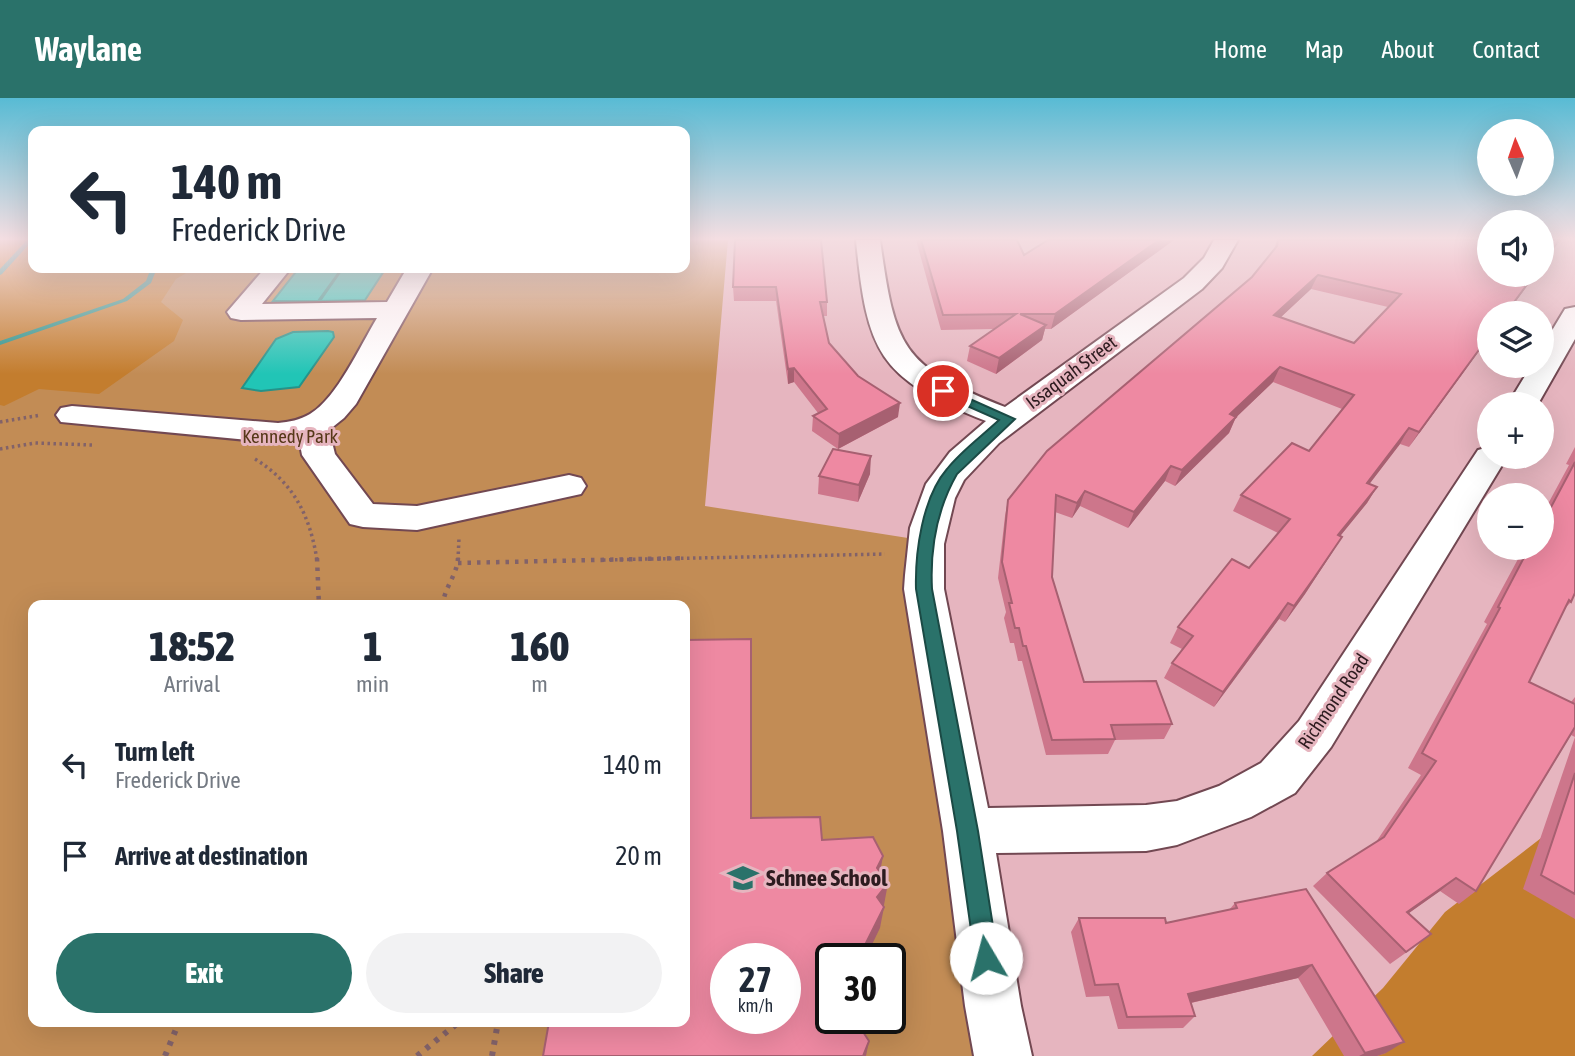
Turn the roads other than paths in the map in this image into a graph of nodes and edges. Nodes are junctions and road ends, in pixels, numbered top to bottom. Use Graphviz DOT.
graph roads {
  1 [pos="264,285"];
  2 [pos="410,285"];
  3 [pos="874,285"];
  4 [pos="1188,285"];
  5 [pos="395,310"];
  6 [pos="1575,316"];
  7 [pos="1530,392"];
  8 [pos="72,415"];
  9 [pos="1008,419"];
  10 [pos="312,427"];
  11 [pos="1482,469"];
  12 [pos="569,486"];
  13 [pos="968,831"];
  14 [pos="1003,1056"];
  1 -- 5 [label="street"];
  2 -- 5 [label="street"];
  3 -- 9 [label="street"];
  4 -- 9 [label="street, Issaquah Street"];
  5 -- 10 [label="street"];
  6 -- 7 [label="street"];
  8 -- 10 [label="street"];
  9 -- 13 [label="street, Issaquah Street"];
  10 -- 12 [label="street"];
  11 -- 13 [label="street, Richmond Road"];
  13 -- 14 [label="street, Issaquah Street"];
}
